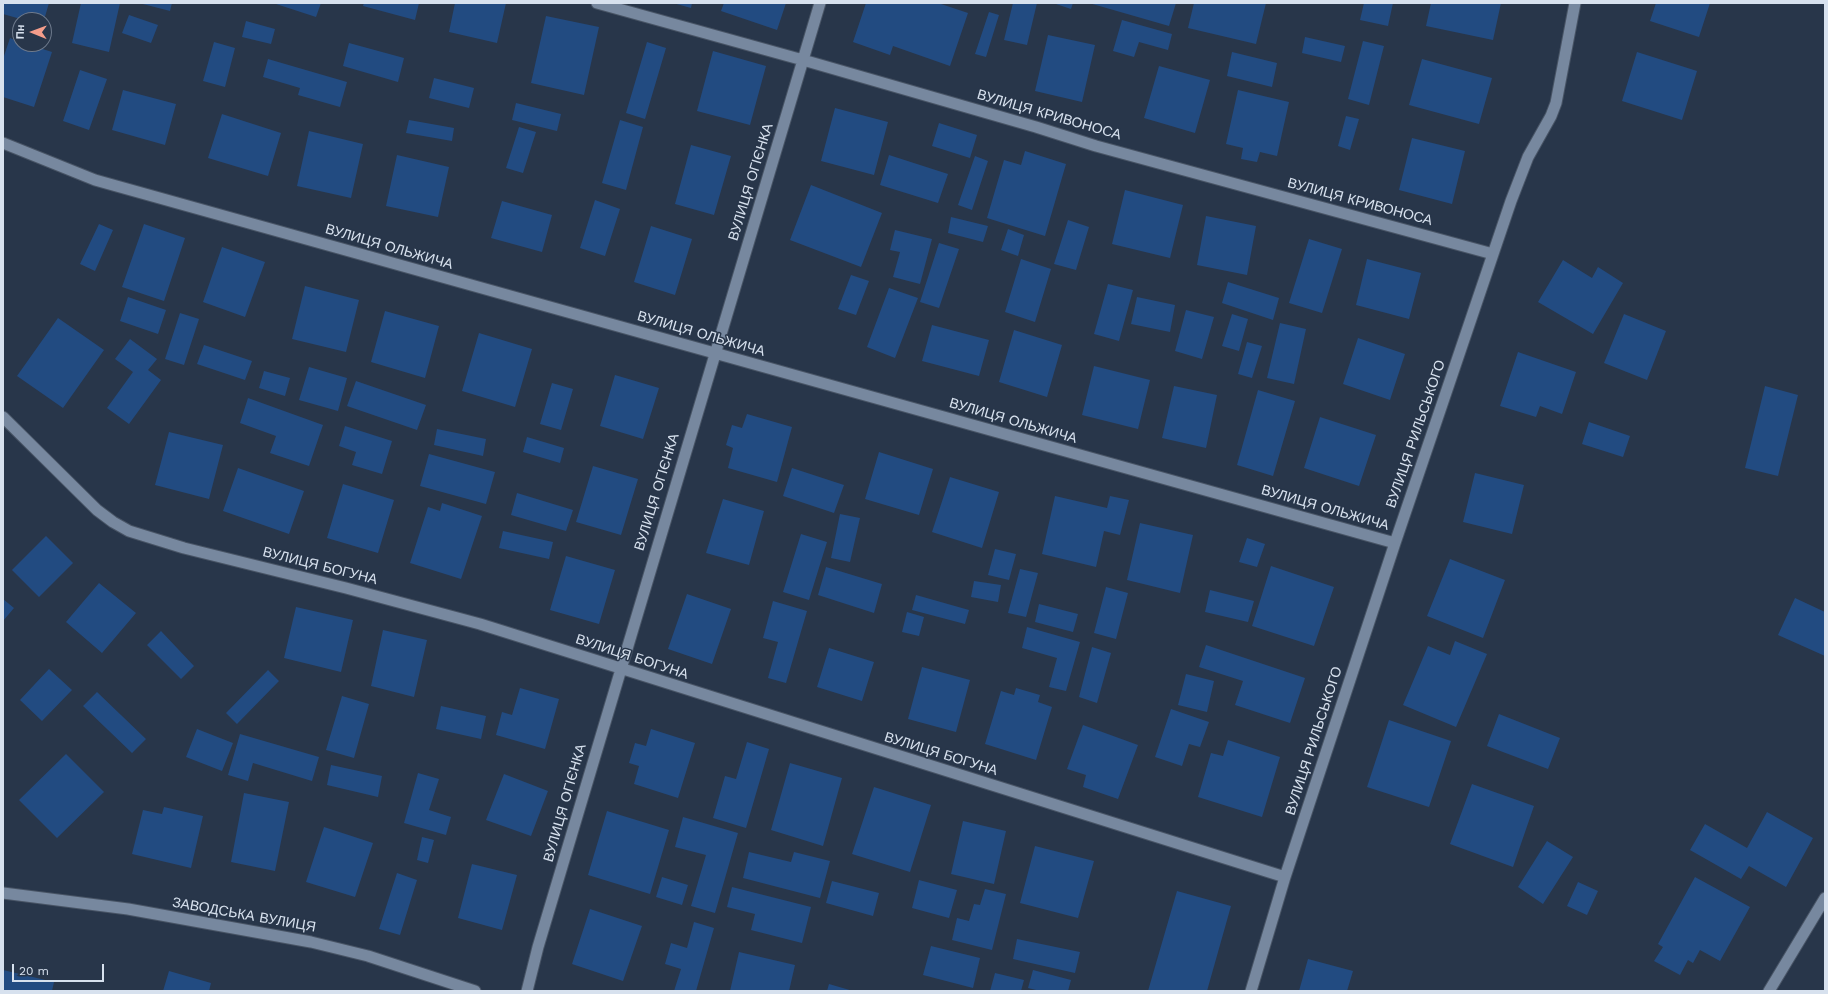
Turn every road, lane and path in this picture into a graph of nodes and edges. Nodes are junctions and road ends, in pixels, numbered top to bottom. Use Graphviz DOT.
graph roads {
  1 [pos="597,3"];
  2 [pos="820,3"];
  3 [pos="1575,3"];
  4 [pos="803,60"];
  5 [pos="3,143"];
  6 [pos="1493,254"];
  7 [pos="714,354"];
  8 [pos="3,417"];
  9 [pos="1395,543"];
  10 [pos="620,669"];
  11 [pos="1285,877"];
  12 [pos="3,893"];
  13 [pos="1825,898"];
  14 [pos="475,991"];
  15 [pos="527,991"];
  16 [pos="1251,991"];
  17 [pos="1769,991"];
  1 -- 4 [label="street, ВУЛИЦЯ КРИВОНОСА"];
  2 -- 4 [label="street, ВУЛИЦЯ ОГІЄНКА"];
  3 -- 6 [label="street, ВУЛИЦЯ РИЛЬСЬКОГО"];
  4 -- 6 [label="street, ВУЛИЦЯ КРИВОНОСА"];
  4 -- 7 [label="street, ВУЛИЦЯ ОГІЄНКА"];
  5 -- 7 [label="street, ВУЛИЦЯ ОЛЬЖИЧА"];
  6 -- 9 [label="street, ВУЛИЦЯ РИЛЬСЬКОГО"];
  7 -- 9 [label="street, ВУЛИЦЯ ОЛЬЖИЧА"];
  7 -- 10 [label="street, ВУЛИЦЯ ОГІЄНКА"];
  8 -- 10 [label="street, ВУЛИЦЯ БОГУНА"];
  9 -- 11 [label="street, ВУЛИЦЯ РИЛЬСЬКОГО"];
  10 -- 11 [label="street, ВУЛИЦЯ БОГУНА"];
  10 -- 15 [label="street, ВУЛИЦЯ ОГІЄНКА"];
  11 -- 16 [label="street, ВУЛИЦЯ РИЛЬСЬКОГО"];
  12 -- 14 [label="street, ЗАВОДСЬКА ВУЛИЦЯ"];
  13 -- 17 [label="street"];
}
